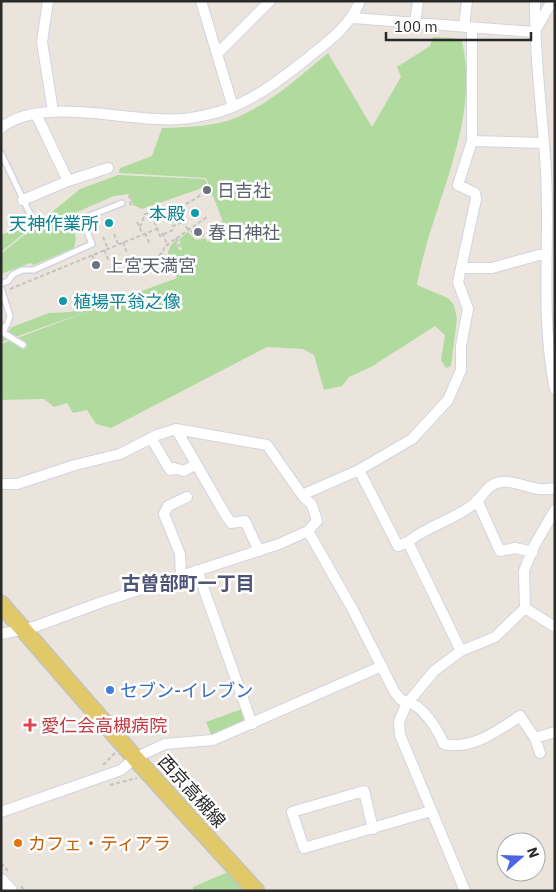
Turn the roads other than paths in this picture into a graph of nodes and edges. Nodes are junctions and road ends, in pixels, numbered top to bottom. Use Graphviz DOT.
graph roads {
  1 [pos="48,1"];
  2 [pos="201,1"];
  3 [pos="270,1"];
  4 [pos="360,1"];
  5 [pos="418,1"];
  6 [pos="467,1"];
  7 [pos="535,1"];
  8 [pos="552,1"];
  9 [pos="353,18"];
  10 [pos="415,24"];
  11 [pos="468,28"];
  12 [pos="534,32"];
  13 [pos="217,54"];
  14 [pos="233,107"];
  15 [pos="53,111"];
  16 [pos="36,114"];
  17 [pos="1,128"];
  18 [pos="472,141"];
  19 [pos="543,143"];
  20 [pos="1,153"];
  21 [pos="108,168"];
  22 [pos="68,181"];
  23 [pos="23,200"];
  24 [pos="122,203"];
  25 [pos="32,216"];
  26 [pos="546,253"];
  27 [pos="463,268"];
  28 [pos="1,284"];
  29 [pos="2,290"];
  30 [pos="3,328"];
  31 [pos="23,346"];
  32 [pos="555,389"];
  33 [pos="176,429"];
  34 [pos="151,438"];
  35 [pos="196,464"];
  36 [pos="360,470"];
  37 [pos="1,484"];
  38 [pos="555,488"];
  39 [pos="302,495"];
  40 [pos="187,498"];
  41 [pos="477,500"];
  42 [pos="555,510"];
  43 [pos="308,532"];
  44 [pos="408,542"];
  45 [pos="259,551"];
  46 [pos="533,552"];
  47 [pos="197,570"];
  48 [pos="181,575"];
  49 [pos="1,604"];
  50 [pos="525,608"];
  51 [pos="555,627"];
  52 [pos="23,628"];
  53 [pos="1,634"];
  54 [pos="460,651"];
  55 [pos="382,666"];
  56 [pos="409,701"];
  57 [pos="252,724"];
  58 [pos="555,732"];
  59 [pos="535,738"];
  60 [pos="540,753"];
  61 [pos="135,758"];
  62 [pos="430,811"];
  63 [pos="1,812"];
  64 [pos="373,828"];
  65 [pos="1,881"];
  66 [pos="10,891"];
  67 [pos="256,891"];
  68 [pos="464,891"];
  1 -- 15 [label="street"];
  2 -- 13 [label="street"];
  3 -- 13 [label="street"];
  4 -- 9 [label="street"];
  5 -- 10 [label="street"];
  6 -- 11 [label="street"];
  7 -- 12 [label="street"];
  8 -- 12 [label="street"];
  9 -- 10 [label="street"];
  9 -- 14 [label="street"];
  10 -- 11 [label="street"];
  11 -- 12 [label="street"];
  11 -- 18 [label="street"];
  12 -- 19 [label="street"];
  13 -- 14 [label="street"];
  14 -- 15 [label="street"];
  15 -- 16 [label="street"];
  16 -- 17 [label="street"];
  16 -- 22 [label="street"];
  18 -- 19 [label="street"];
  18 -- 27 [label="street"];
  19 -- 26 [label="street"];
  20 -- 23 [label="lane"];
  21 -- 22 [label="street"];
  22 -- 23 [label="street"];
  23 -- 25 [label="lane"];
  24 -- 28 [label="lane"];
  26 -- 27 [label="street"];
  26 -- 32 [label="street"];
  27 -- 36 [label="street"];
  29 -- 30 [label="lane"];
  30 -- 31 [label="lane"];
  33 -- 34 [label="street"];
  33 -- 35 [label="street"];
  33 -- 39 [label="street"];
  34 -- 35 [label="street"];
  34 -- 37 [label="street"];
  35 -- 45 [label="street"];
  36 -- 39 [label="street"];
  36 -- 44 [label="street"];
  38 -- 41 [label="street"];
  39 -- 43 [label="street"];
  40 -- 48 [label="street"];
  41 -- 44 [label="street"];
  41 -- 46 [label="street"];
  42 -- 46 [label="street"];
  43 -- 45 [label="street"];
  43 -- 55 [label="street"];
  44 -- 54 [label="street"];
  45 -- 47 [label="street"];
  46 -- 50 [label="street"];
  47 -- 48 [label="street"];
  47 -- 57 [label="street"];
  48 -- 52 [label="street"];
  49 -- 52 [label="main road, 西京高槻線"];
  50 -- 51 [label="street"];
  50 -- 54 [label="street"];
  52 -- 53 [label="street"];
  52 -- 61 [label="main road, 西京高槻線"];
  54 -- 56 [label="street"];
  55 -- 56 [label="street"];
  55 -- 57 [label="street"];
  56 -- 59 [label="street"];
  56 -- 62 [label="street"];
  57 -- 61 [label="street"];
  58 -- 59 [label="street"];
  59 -- 60 [label="street"];
  61 -- 63 [label="street"];
  61 -- 67 [label="main road, 西京高槻線"];
  62 -- 64 [label="street"];
  62 -- 68 [label="street"];
  64 -- 64 [label="street"];
  65 -- 66 [label="street"];
}
